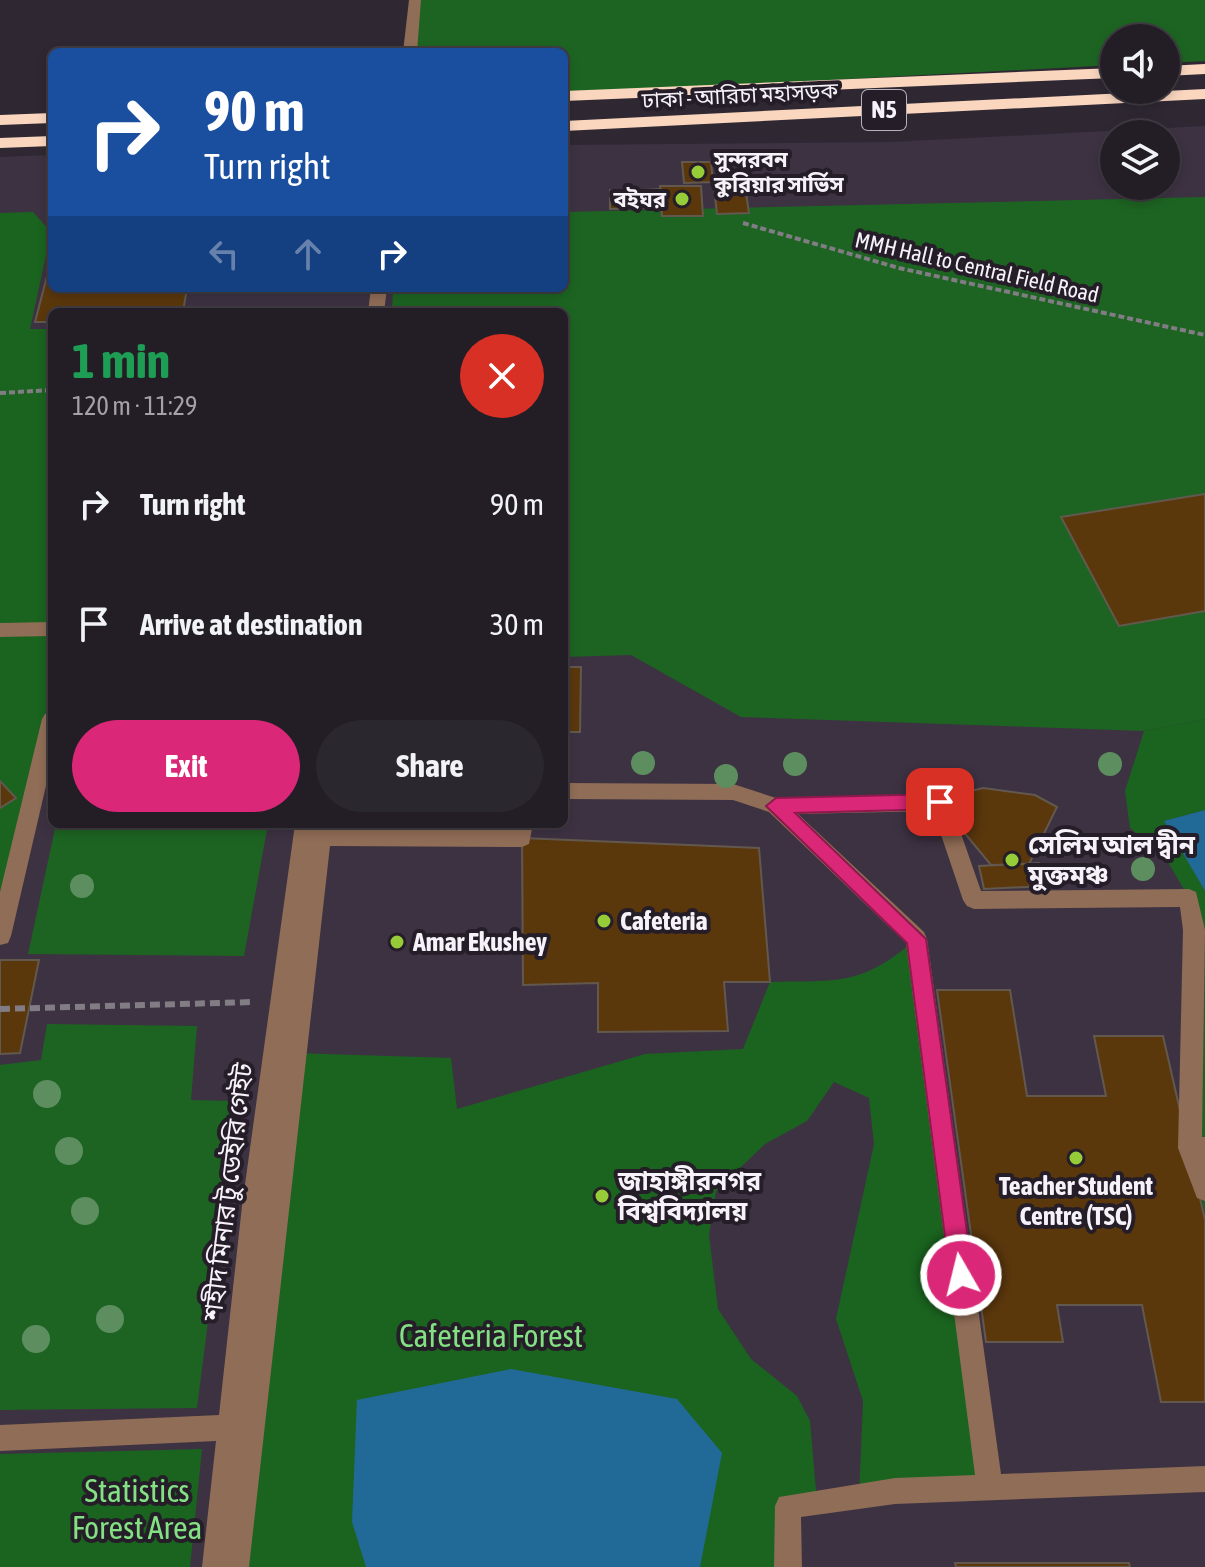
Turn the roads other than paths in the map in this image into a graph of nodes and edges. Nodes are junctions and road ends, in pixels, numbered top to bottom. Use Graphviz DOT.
graph roads {
  1 [pos="415,0"];
  2 [pos="410,48"];
  3 [pos="1205,69"];
  4 [pos="1180,70"];
  5 [pos="1100,74"];
  6 [pos="1205,94"];
  7 [pos="568,96"];
  8 [pos="48,118"];
  9 [pos="0,120"];
  10 [pos="568,126"];
  11 [pos="48,141"];
  12 [pos="0,143"];
  13 [pos="48,629"];
  14 [pos="0,630"];
  15 [pos="48,736"];
  16 [pos="568,791"];
  17 [pos="776,806"];
  18 [pos="523,828"];
  19 [pos="313,830"];
  20 [pos="0,936"];
  21 [pos="1197,1148"];
  22 [pos="1205,1190"];
  23 [pos="241,1427"];
  24 [pos="0,1438"];
  25 [pos="1205,1479"];
  26 [pos="990,1488"];
  27 [pos="216,1567"];
  28 [pos="235,1567"];
  29 [pos="788,1567"];
  1 -- 2 [label="street"];
  3 -- 4 [label="highway"];
  5 -- 7 [label="highway, ঢাকা - আরিচা মহাসড়ক / N5"];
  6 -- 10 [label="highway, ঢাকা - আরিচা মহাসড়ক / N5"];
  8 -- 9 [label="highway"];
  11 -- 12 [label="highway"];
  13 -- 14 [label="street"];
  15 -- 20 [label="street"];
  16 -- 17 [label="street"];
  17 -- 21 [label="street"];
  17 -- 26 [label="street"];
  18 -- 19 [label="street"];
  19 -- 23 [label="street, শহীদ মিনার টু ডেইরি গেইট"];
  21 -- 22 [label="street"];
  23 -- 24 [label="street"];
  23 -- 27 [label="street, শহীদ মিনার টু ডেইরি গেইট"];
  23 -- 28 [label="street"];
  25 -- 26 [label="street"];
  26 -- 29 [label="street"];
}
